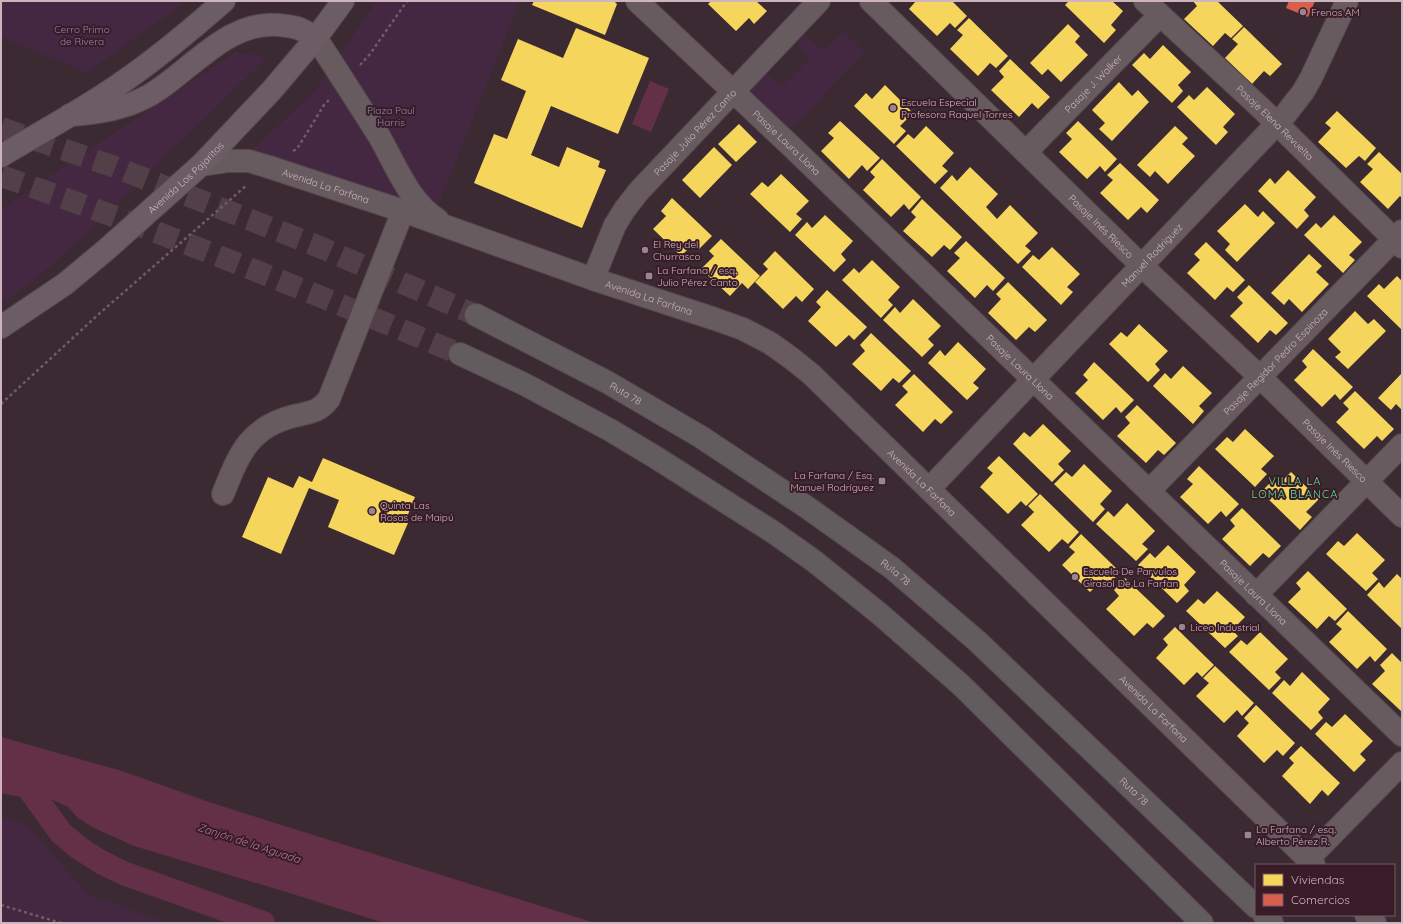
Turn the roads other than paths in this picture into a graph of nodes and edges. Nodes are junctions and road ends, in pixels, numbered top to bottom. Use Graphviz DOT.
graph roads {
  1 [pos="224,1"];
  2 [pos="343,1"];
  3 [pos="637,1"];
  4 [pos="819,1"];
  5 [pos="871,1"];
  6 [pos="1347,1"];
  7 [pos="1153,8"];
  8 [pos="316,38"];
  9 [pos="733,91"];
  10 [pos="70,114"];
  11 [pos="1277,124"];
  12 [pos="1026,152"];
  13 [pos="1,156"];
  14 [pos="201,165"];
  15 [pos="403,211"];
  16 [pos="449,228"];
  17 [pos="1399,239"];
  18 [pos="1142,266"];
  19 [pos="593,279"];
  20 [pos="476,315"];
  21 [pos="2,327"];
  22 [pos="460,354"];
  23 [pos="1260,377"];
  24 [pos="1033,380"];
  25 [pos="1402,445"];
  26 [pos="1367,481"];
  27 [pos="929,489"];
  28 [pos="1149,492"];
  29 [pos="223,494"];
  30 [pos="1402,516"];
  31 [pos="1256,595"];
  32 [pos="1402,735"];
  33 [pos="1402,762"];
  34 [pos="1311,862"];
  35 [pos="1255,907"];
  36 [pos="1367,916"];
  37 [pos="1202,923"];
  38 [pos="1375,923"];
  1 -- 10 [label="main road"];
  2 -- 8 [label="main road, Avenida Los Pajaritos"];
  3 -- 9 [label="street, Pasaje Laura Llona"];
  4 -- 9 [label="street, Pasaje Julio Pérez Canto"];
  5 -- 12 [label="street, Pasaje Inés Riesco"];
  6 -- 11 [label="street, Manuel Rodríguez"];
  7 -- 11 [label="street, Pasaje Elena Revuelta"];
  7 -- 12 [label="street, Pasaje J. Walker"];
  8 -- 10 [label="main road"];
  8 -- 14 [label="main road, Avenida Los Pajaritos"];
  8 -- 16 [label="street, Avenida La Farfana"];
  9 -- 19 [label="street, Pasaje Julio Pérez Canto"];
  9 -- 24 [label="street, Pasaje Laura Llona"];
  10 -- 13 [label="main road"];
  11 -- 17 [label="street, Pasaje Elena Revuelta"];
  11 -- 18 [label="street, Manuel Rodríguez"];
  12 -- 18 [label="street, Pasaje Inés Riesco"];
  14 -- 15 [label="street, Avenida La Farfana"];
  14 -- 21 [label="main road, Avenida Los Pajaritos"];
  15 -- 16 [label="street, Avenida La Farfana"];
  15 -- 29 [label="street"];
  16 -- 19 [label="street, Avenida La Farfana"];
  17 -- 23 [label="street, Pasaje Regidor Pedro Espinoza"];
  18 -- 23 [label="street, Pasaje Inés Riesco"];
  18 -- 24 [label="street, Manuel Rodríguez"];
  19 -- 27 [label="street, Avenida La Farfana"];
  20 -- 35 [label="highway, Ruta 78"];
  22 -- 37 [label="highway"];
  23 -- 26 [label="street, Pasaje Inés Riesco"];
  23 -- 28 [label="street, Pasaje Regidor Pedro Espinoza"];
  24 -- 27 [label="street, Manuel Rodríguez"];
  24 -- 28 [label="street, Pasaje Laura Llona"];
  25 -- 26 [label="street"];
  26 -- 30 [label="street, Pasaje Inés Riesco"];
  26 -- 31 [label="street"];
  27 -- 34 [label="street, Avenida La Farfana"];
  28 -- 31 [label="street, Pasaje Laura Llona"];
  31 -- 32 [label="street, Pasaje Laura Llona"];
  33 -- 34 [label="street"];
  36 -- 38 [label="street"];
}
